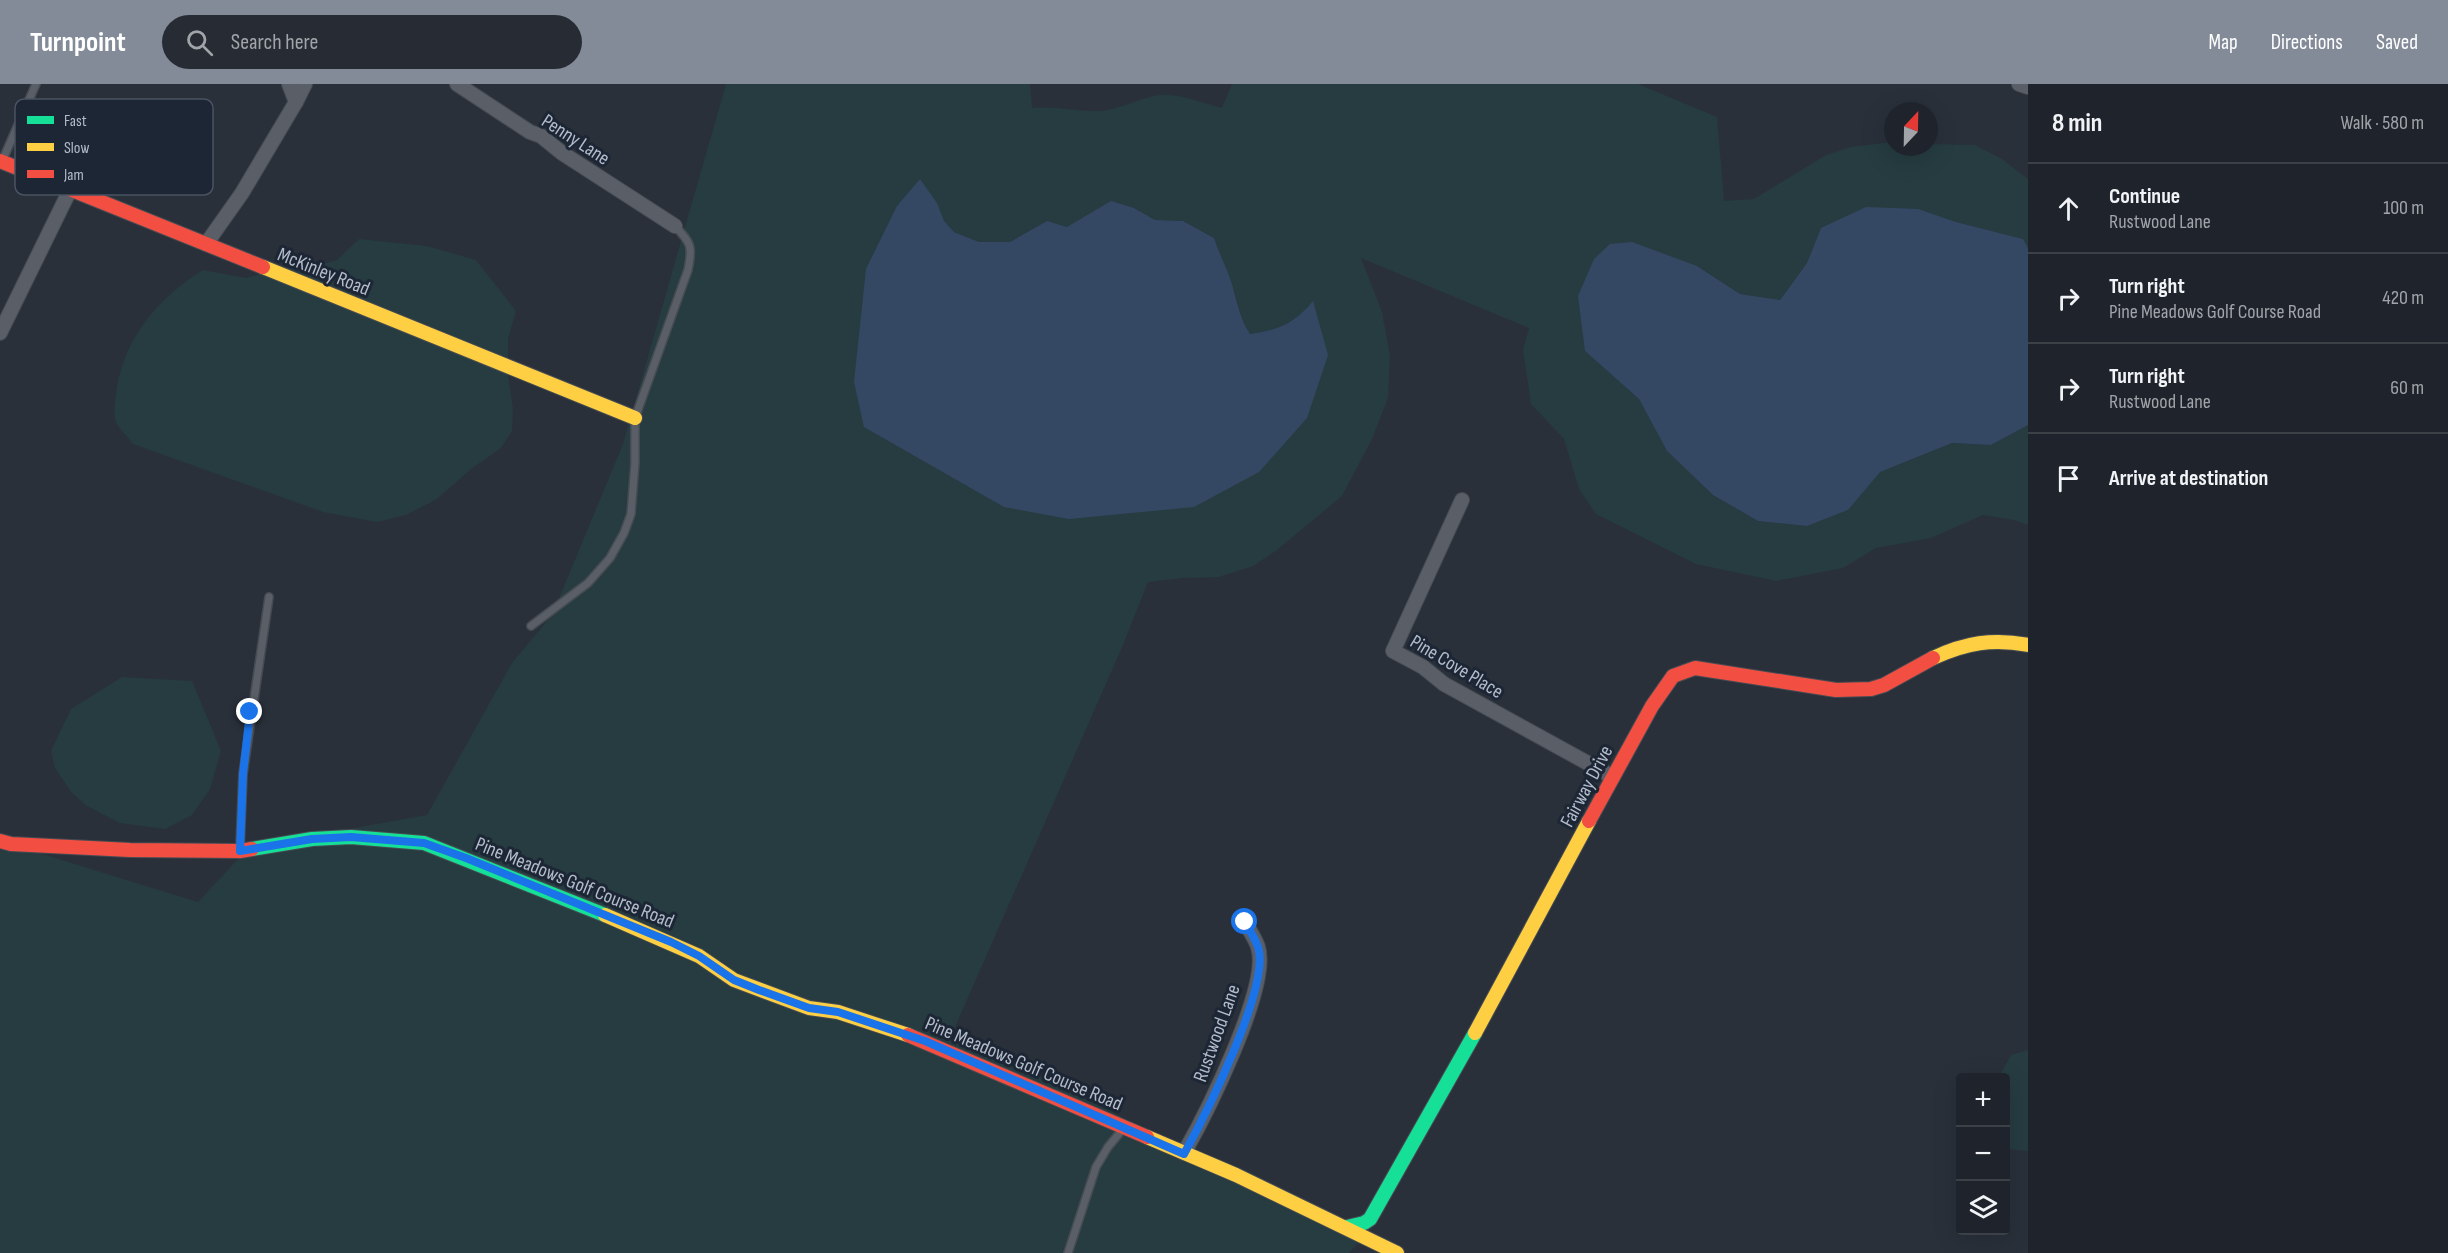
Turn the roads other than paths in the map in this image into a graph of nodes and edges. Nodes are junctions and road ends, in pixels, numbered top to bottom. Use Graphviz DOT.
graph roads {
  1 [pos="36,84"];
  2 [pos="289,84"];
  3 [pos="305,84"];
  4 [pos="457,84"];
  5 [pos="2019,84"];
  6 [pos="2028,87"];
  7 [pos="29,99"];
  8 [pos="296,102"];
  9 [pos="15,130"];
  10 [pos="1,161"];
  11 [pos="15,167"];
  12 [pos="67,195"];
  13 [pos="85,195"];
  14 [pos="675,226"];
  15 [pos="206,244"];
  16 [pos="0,333"];
  17 [pos="635,418"];
  18 [pos="1461,500"];
  19 [pos="269,597"];
  20 [pos="531,626"];
  21 [pos="2028,645"];
  22 [pos="1613,777"];
  23 [pos="0,841"];
  24 [pos="240,851"];
  25 [pos="1245,922"];
  26 [pos="1125,1128"];
  27 [pos="1184,1154"];
  28 [pos="1347,1227"];
  29 [pos="1068,1253"];
  30 [pos="1396,1253"];
  1 -- 7 [label="lane"];
  2 -- 8 [label="street"];
  3 -- 8 [label="street"];
  4 -- 14 [label="street, Penny Lane"];
  5 -- 6 [label="street"];
  8 -- 15 [label="street"];
  9 -- 10 [label="lane"];
  10 -- 11 [label="street, McKinley Road"];
  12 -- 16 [label="street"];
  13 -- 15 [label="street, McKinley Road"];
  14 -- 17 [label="lane"];
  15 -- 17 [label="street, McKinley Road"];
  17 -- 20 [label="lane"];
  18 -- 22 [label="street, Pine Cove Place"];
  19 -- 24 [label="lane"];
  21 -- 22 [label="street, Fairway Drive"];
  22 -- 28 [label="street, Fairway Drive"];
  23 -- 24 [label="street, Pine Meadows Golf Course Road"];
  24 -- 26 [label="street, Pine Meadows Golf Course Road"];
  25 -- 27 [label="street, Rustwood Lane"];
  26 -- 27 [label="street, Pine Meadows Golf Course Road"];
  26 -- 29 [label="lane"];
  27 -- 28 [label="street, Pine Meadows Golf Course Road"];
  28 -- 30 [label="street, Pine Meadows Golf Course Road"];
}
